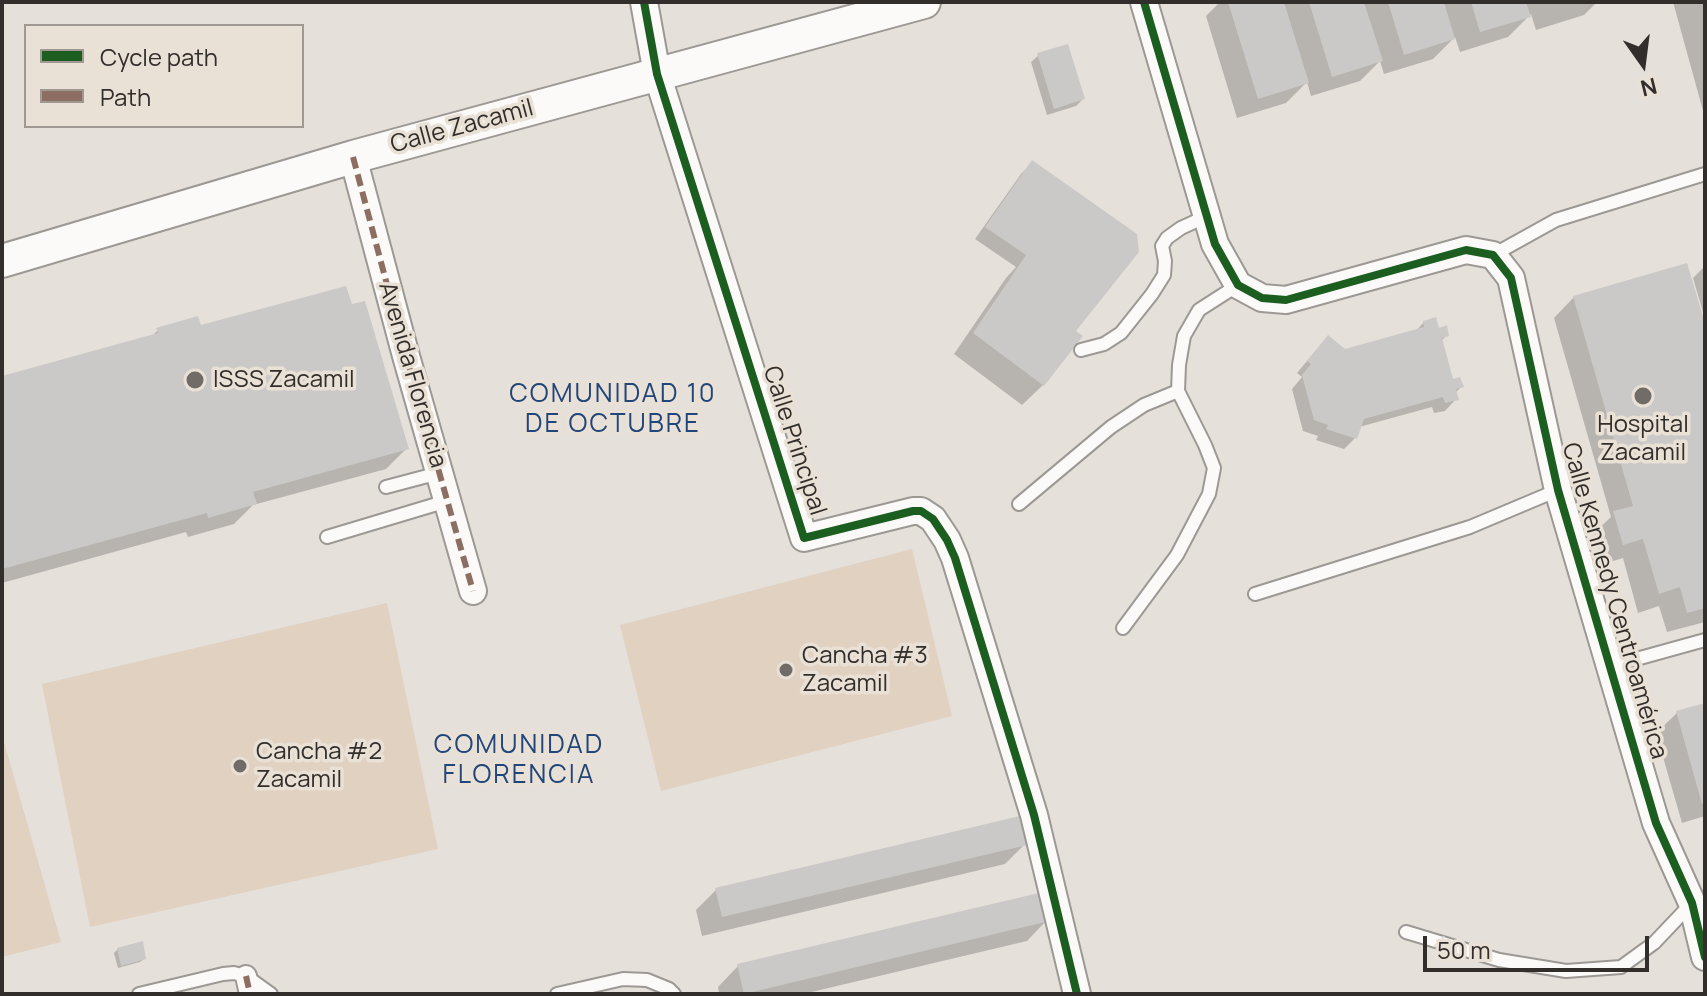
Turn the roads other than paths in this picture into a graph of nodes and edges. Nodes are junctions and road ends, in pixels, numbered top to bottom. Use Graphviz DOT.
graph roads {
  1 [pos="644,2"];
  2 [pos="924,2"];
  3 [pos="1144,2"];
  4 [pos="657,74"];
  5 [pos="353,157"];
  6 [pos="1705,174"];
  7 [pos="1207,216"];
  8 [pos="1493,255"];
  9 [pos="2,261"];
  10 [pos="1238,285"];
  11 [pos="1081,350"];
  12 [pos="1178,391"];
  13 [pos="439,473"];
  14 [pos="386,487"];
  15 [pos="1558,490"];
  16 [pos="447,501"];
  17 [pos="1019,504"];
  18 [pos="327,537"];
  19 [pos="473,591"];
  20 [pos="1255,594"];
  21 [pos="1123,628"];
  22 [pos="1705,640"];
  23 [pos="1611,666"];
  24 [pos="1692,903"];
  25 [pos="1406,932"];
  26 [pos="1705,957"];
  27 [pos="248,985"];
  28 [pos="139,994"];
  29 [pos="271,994"];
  30 [pos="557,994"];
  31 [pos="674,994"];
  32 [pos="1077,994"];
  1 -- 4 [label="street"];
  2 -- 4 [label="street, Calle Zacamil"];
  3 -- 7 [label="street"];
  4 -- 5 [label="street, Calle Zacamil"];
  4 -- 32 [label="street, Calle Principal"];
  5 -- 9 [label="street, Calle Zacamil"];
  5 -- 13 [label="street, Avenida Florencia"];
  6 -- 8 [label="lane"];
  7 -- 10 [label="street"];
  7 -- 11 [label="lane"];
  8 -- 10 [label="street"];
  8 -- 15 [label="street, Calle Kennedy Centroamérica"];
  10 -- 12 [label="lane"];
  12 -- 17 [label="lane"];
  12 -- 21 [label="lane"];
  13 -- 14 [label="lane"];
  13 -- 16 [label="street, Avenida Florencia"];
  15 -- 20 [label="lane"];
  15 -- 23 [label="street, Calle Kennedy Centroamérica"];
  16 -- 18 [label="lane"];
  16 -- 19 [label="street, Avenida Florencia"];
  22 -- 23 [label="lane"];
  23 -- 24 [label="street, Calle Kennedy Centroamérica"];
  24 -- 25 [label="lane"];
  24 -- 26 [label="street, Calle Kennedy Centroamérica"];
  27 -- 28 [label="lane"];
  27 -- 29 [label="lane"];
  30 -- 31 [label="lane"];
}
